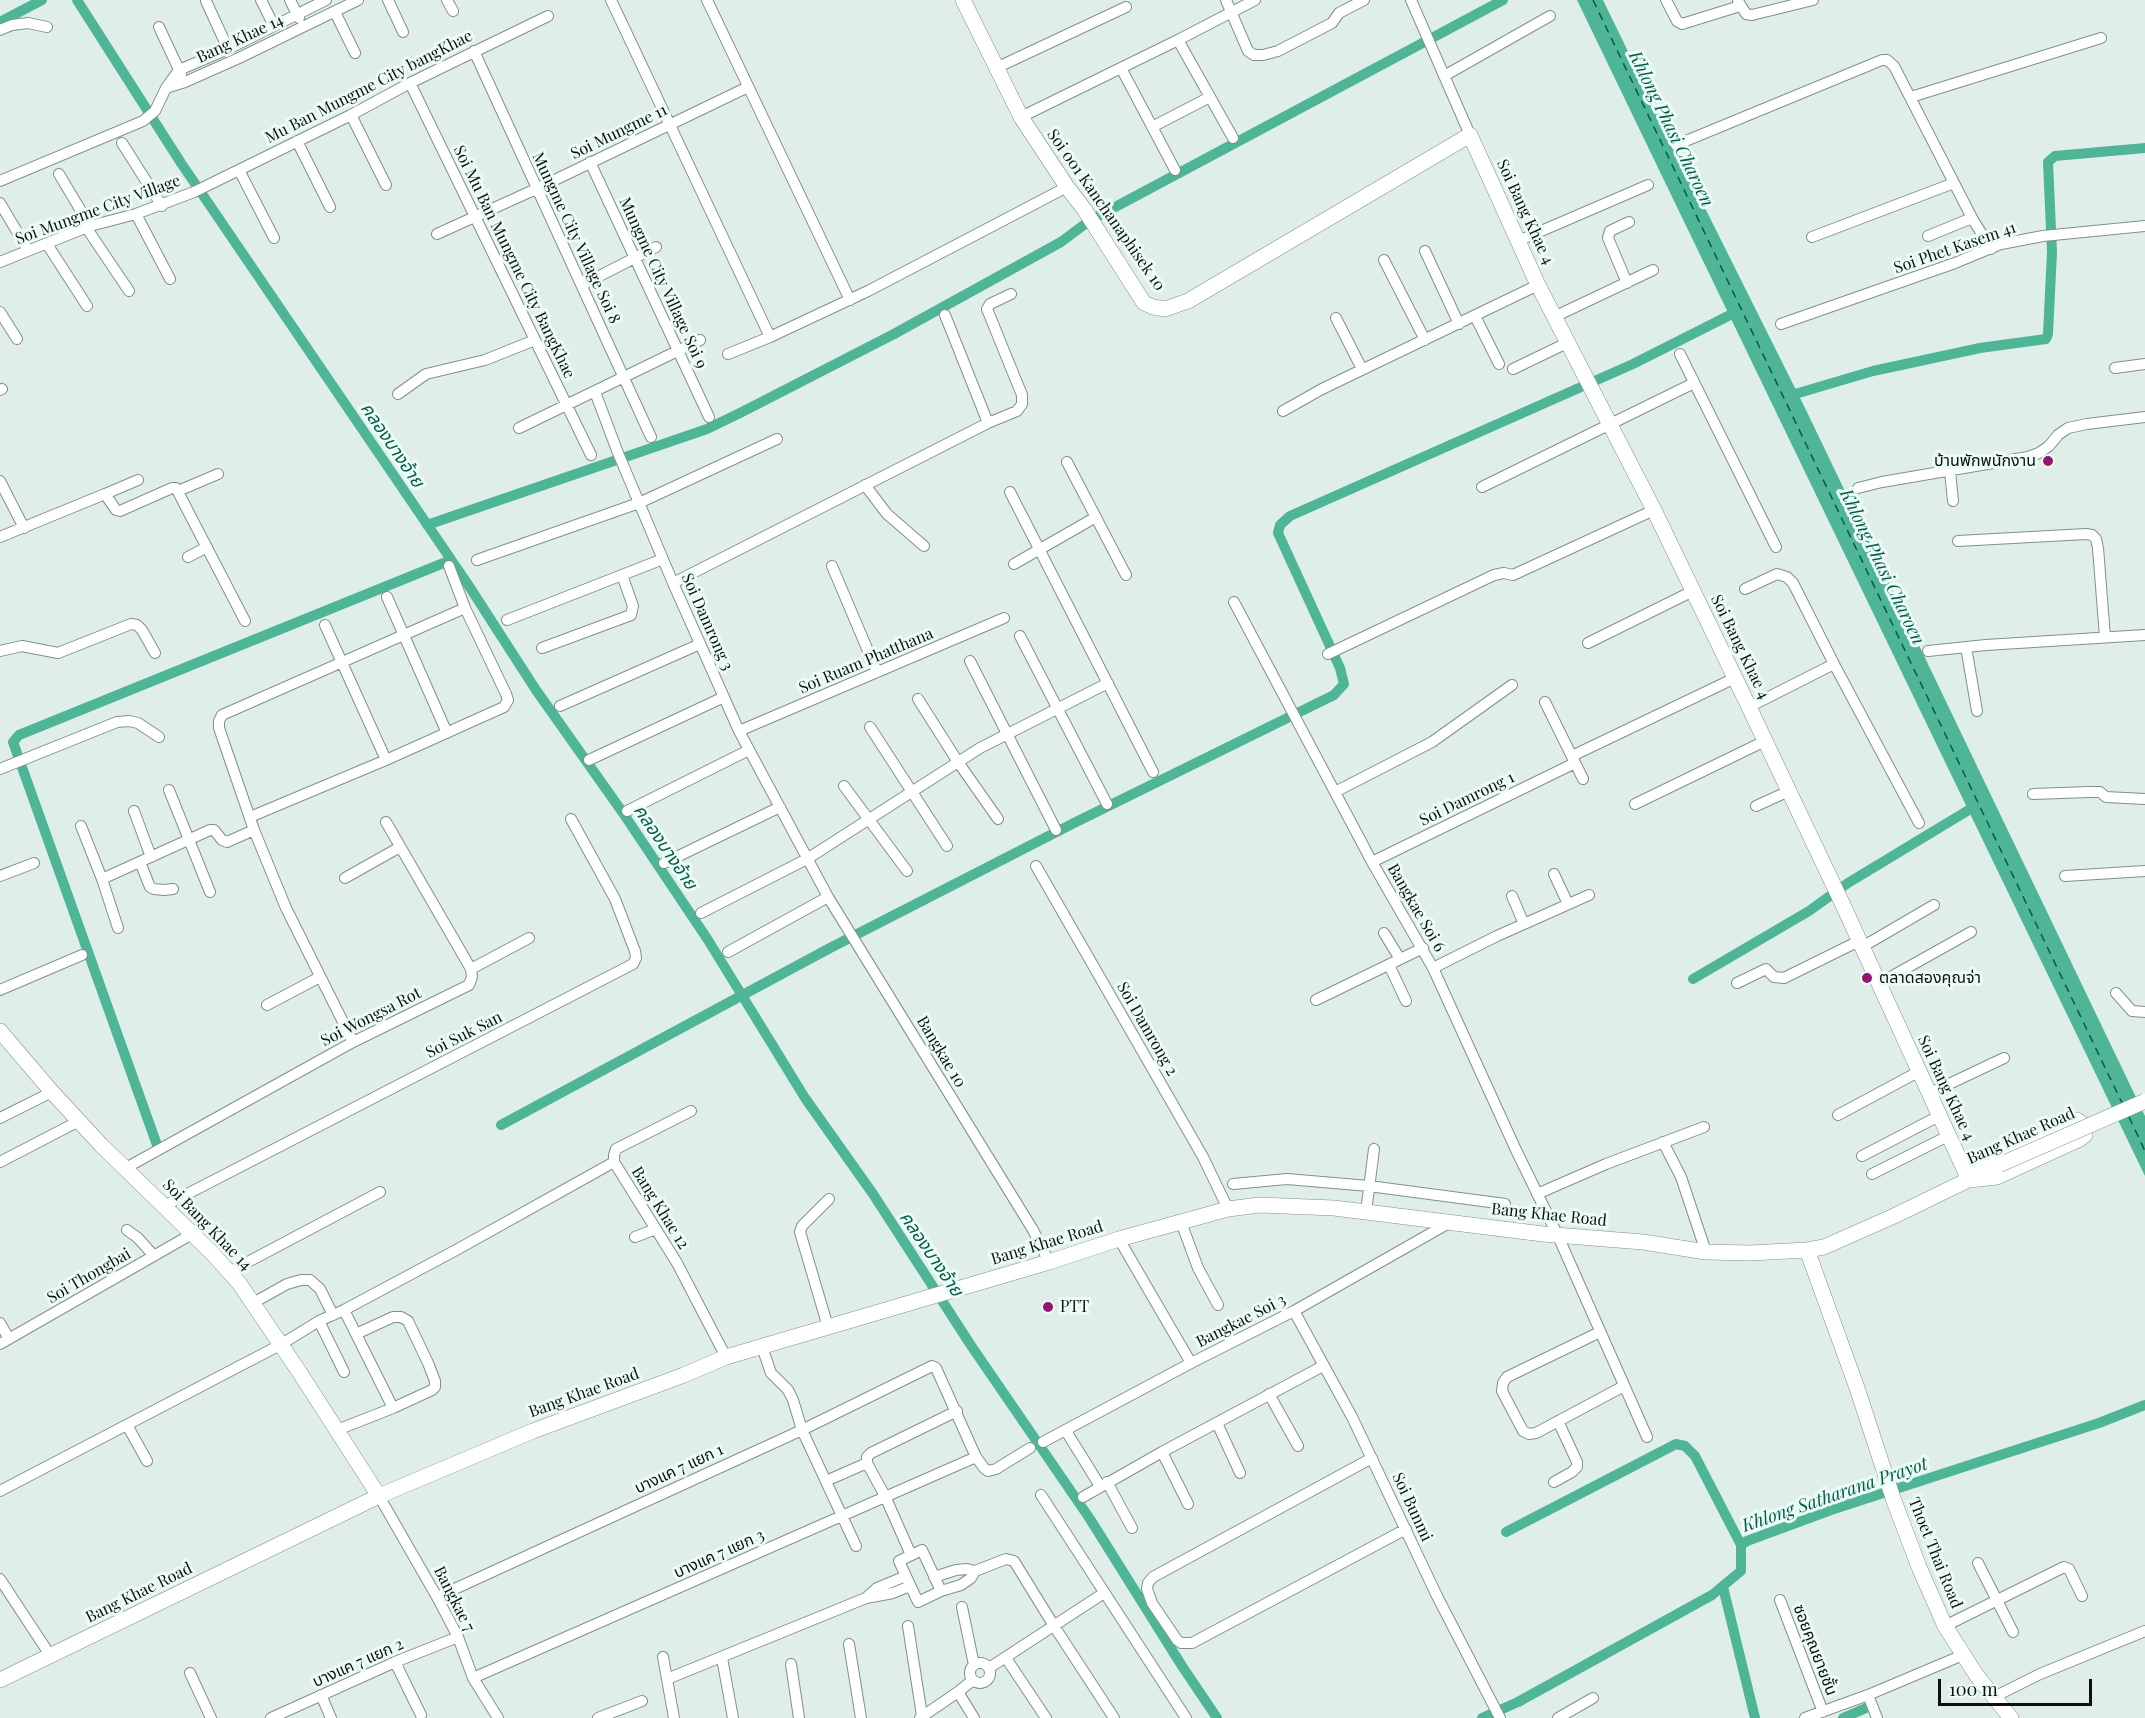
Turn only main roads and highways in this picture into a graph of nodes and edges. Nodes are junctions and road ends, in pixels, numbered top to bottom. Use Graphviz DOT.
graph roads {
  1 [pos="963,0"];
  2 [pos="1470,135"];
  3 [pos="0,1031"];
  4 [pos="2145,1101"];
  5 [pos="1969,1180"];
  6 [pos="1807,1250"];
  7 [pos="379,1496"];
  8 [pos="0,1680"];
  9 [pos="2011,1718"];
  1 -- 2 [label="main road, Soi 001 Kanchanaphisek 10"];
  2 -- 5 [label="main road, Soi Bang Khae 4"];
  3 -- 7 [label="main road, Soi Bang Khae 14"];
  4 -- 5 [label="main road, Bang Khae Road, bridge"];
  5 -- 5 [label="main road"];
  5 -- 6 [label="main road, Bang Khae Road"];
  6 -- 7 [label="main road, Bang Khae Road"];
  6 -- 9 [label="main road, Thoet Thai Road"];
  7 -- 8 [label="main road, Bang Khae Road"];
}
